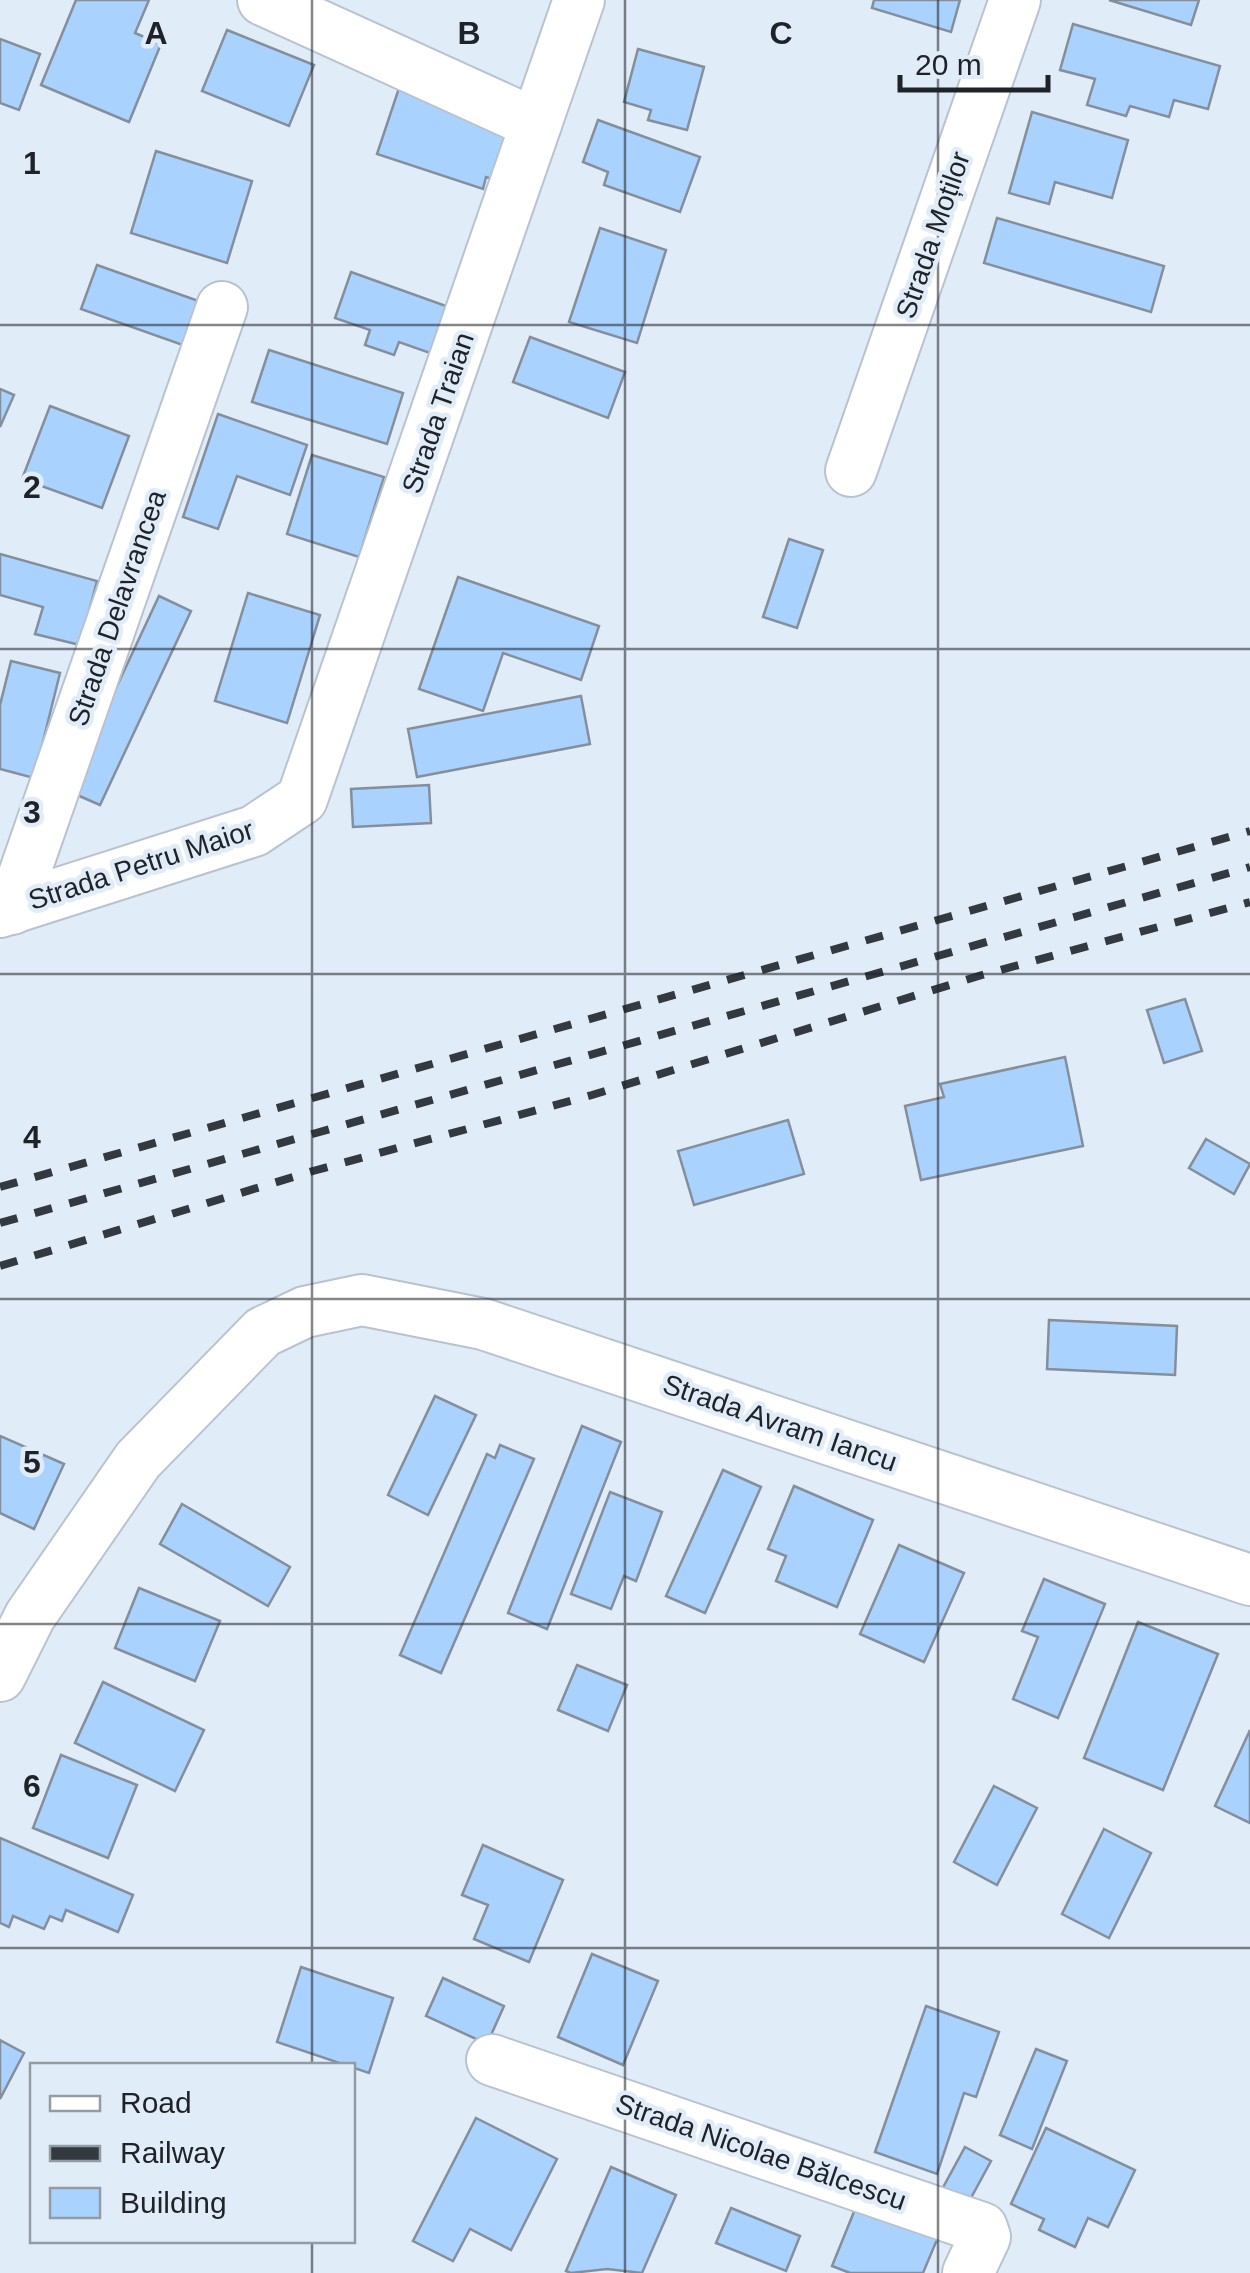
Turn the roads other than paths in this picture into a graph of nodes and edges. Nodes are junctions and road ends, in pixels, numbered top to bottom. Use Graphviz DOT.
graph roads {
  1 [pos="262,0"];
  2 [pos="579,0"];
  3 [pos="1015,0"];
  4 [pos="536,124"];
  5 [pos="222,307"];
  6 [pos="851,470"];
  7 [pos="280,814"];
  8 [pos="6,910"];
  9 [pos="1250,1580"];
  10 [pos="0,1676"];
  11 [pos="492,2060"];
  12 [pos="968,2273"];
  1 -- 4 [label="street"];
  2 -- 4 [label="street, Strada Traian"];
  3 -- 6 [label="street, Strada Moților"];
  4 -- 7 [label="street, Strada Traian"];
  5 -- 8 [label="street, Strada Delavrancea"];
  7 -- 8 [label="street, Strada Petru Maior"];
  9 -- 10 [label="street, Strada Avram Iancu"];
  11 -- 12 [label="street, Strada Nicolae Bălcescu"];
}
